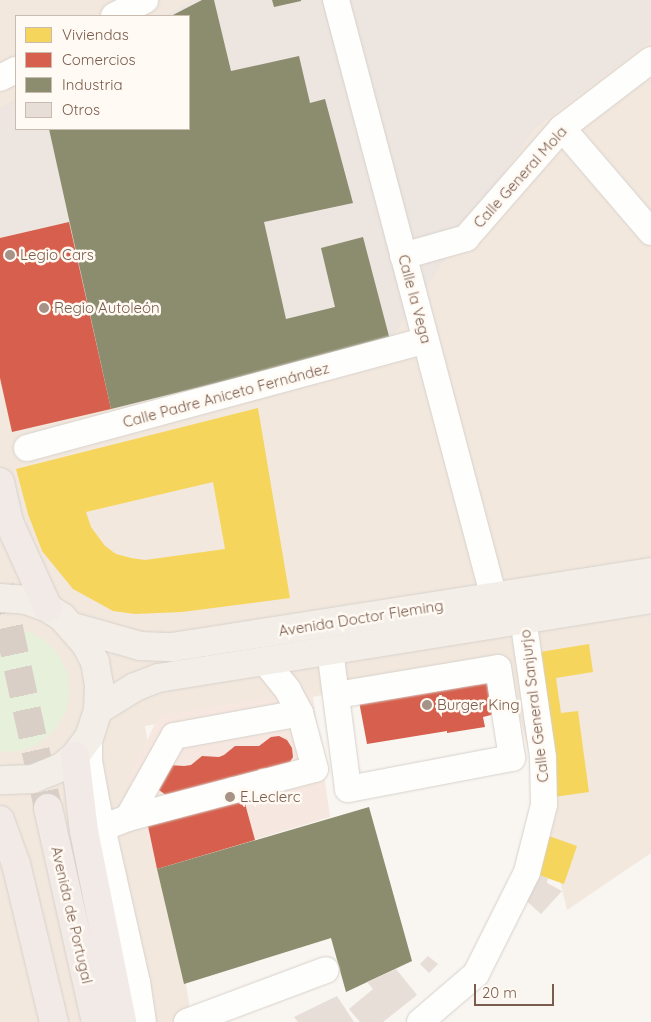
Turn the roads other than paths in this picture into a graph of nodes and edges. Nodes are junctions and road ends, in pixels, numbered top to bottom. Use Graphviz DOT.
graph roads {
  1 [pos="145,0"];
  2 [pos="336,0"];
  3 [pos="116,15"];
  4 [pos="651,60"];
  5 [pos="15,70"];
  6 [pos="0,78"];
  7 [pos="562,128"];
  8 [pos="651,232"];
  9 [pos="403,256"];
  10 [pos="426,340"];
  11 [pos="27,448"];
  12 [pos="0,482"];
  13 [pos="651,572"];
  14 [pos="0,598"];
  15 [pos="494,598"];
  16 [pos="651,599"];
  17 [pos="48,608"];
  18 [pos="523,620"];
  19 [pos="73,627"];
  20 [pos="330,650"];
  21 [pos="265,662"];
  22 [pos="336,695"];
  23 [pos="98,710"];
  24 [pos="300,713"];
  25 [pos="82,746"];
  26 [pos="344,762"];
  27 [pos="315,769"];
  28 [pos="0,780"];
  29 [pos="128,818"];
  30 [pos="0,820"];
  31 [pos="102,828"];
  32 [pos="326,970"];
  33 [pos="54,1022"];
  34 [pos="79,1022"];
  35 [pos="96,1022"];
  36 [pos="122,1022"];
  37 [pos="143,1022"];
  38 [pos="187,1022"];
  39 [pos="420,1022"];
  1 -- 3 [label="street"];
  2 -- 9 [label="street, Calle la Vega"];
  4 -- 7 [label="street, Calle General Mola"];
  5 -- 6 [label="street"];
  7 -- 8 [label="street"];
  7 -- 9 [label="street, Calle General Mola"];
  9 -- 10 [label="street, Calle la Vega"];
  10 -- 11 [label="street, Calle Padre Aniceto Fernández"];
  10 -- 15 [label="street, Calle la Vega"];
  12 -- 17 [label="highway"];
  13 -- 15 [label="main road, Avenida Doctor Fleming"];
  14 -- 17 [label="main road"];
  15 -- 19 [label="main road, Avenida Doctor Fleming"];
  16 -- 18 [label="main road, Avenida Doctor Fleming"];
  17 -- 19 [label="main road"];
  18 -- 20 [label="main road, Avenida Doctor Fleming"];
  18 -- 39 [label="street, Calle General Sanjurjo"];
  19 -- 23 [label="main road"];
  20 -- 21 [label="main road, Avenida Doctor Fleming"];
  20 -- 22 [label="street"];
  21 -- 23 [label="main road, Avenida Doctor Fleming"];
  21 -- 24 [label="street"];
  22 -- 26 [label="street"];
  22 -- 26 [label="street"];
  23 -- 25 [label="main road"];
  24 -- 27 [label="street"];
  24 -- 29 [label="street"];
  25 -- 28 [label="main road"];
  25 -- 31 [label="street"];
  25 -- 36 [label="highway"];
  26 -- 27 [label="street"];
  27 -- 29 [label="street"];
  29 -- 31 [label="street"];
  30 -- 33 [label="highway"];
  31 -- 37 [label="street"];
  32 -- 38 [label="street"];
  34 -- 35 [label="highway, Avenida de Portugal"];
}
